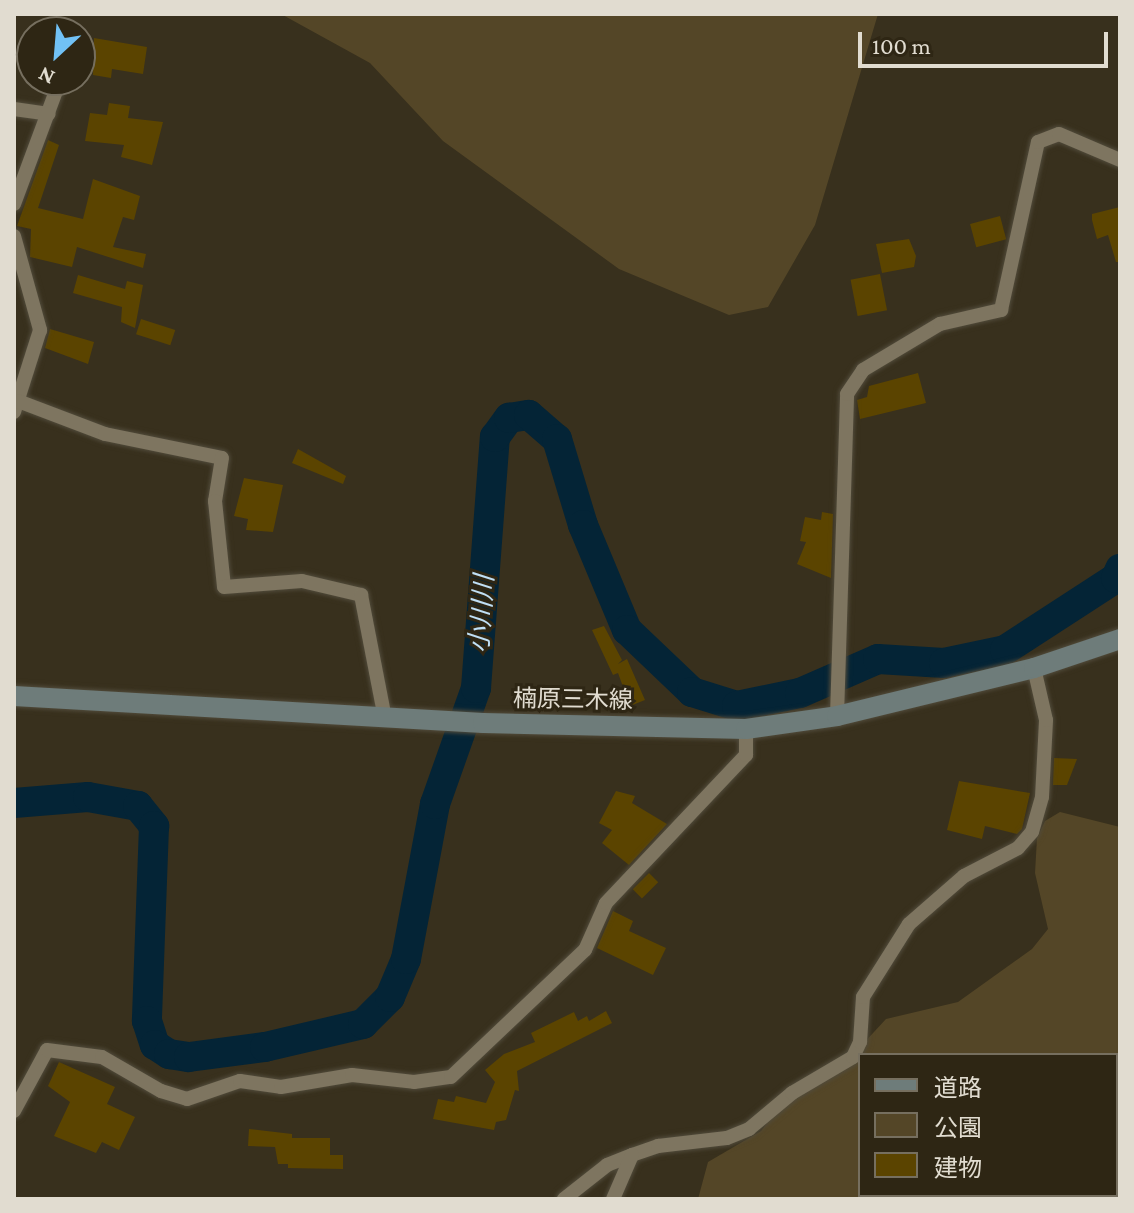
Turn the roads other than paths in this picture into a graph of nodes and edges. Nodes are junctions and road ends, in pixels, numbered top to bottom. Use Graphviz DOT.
graph roads {
  1 [pos="55,96"];
  2 [pos="14,109"];
  3 [pos="49,114"];
  4 [pos="1120,160"];
  5 [pos="14,204"];
  6 [pos="14,236"];
  7 [pos="16,406"];
  8 [pos="1120,639"];
  9 [pos="1034,668"];
  10 [pos="14,696"];
  11 [pos="837,716"];
  12 [pos="385,718"];
  13 [pos="746,729"];
  14 [pos="14,1111"];
  15 [pos="632,1155"];
  16 [pos="564,1199"];
  17 [pos="613,1199"];
  1 -- 3 [label="street"];
  2 -- 3 [label="street"];
  3 -- 5 [label="street"];
  4 -- 11 [label="street"];
  6 -- 7 [label="street"];
  7 -- 12 [label="street"];
  8 -- 9 [label="main road, 楠原三木線"];
  9 -- 11 [label="main road, 楠原三木線"];
  9 -- 15 [label="street"];
  10 -- 12 [label="main road, 楠原三木線"];
  11 -- 13 [label="main road, 楠原三木線"];
  12 -- 13 [label="main road, 楠原三木線"];
  13 -- 14 [label="street"];
  15 -- 16 [label="street"];
  15 -- 17 [label="street"];
}
